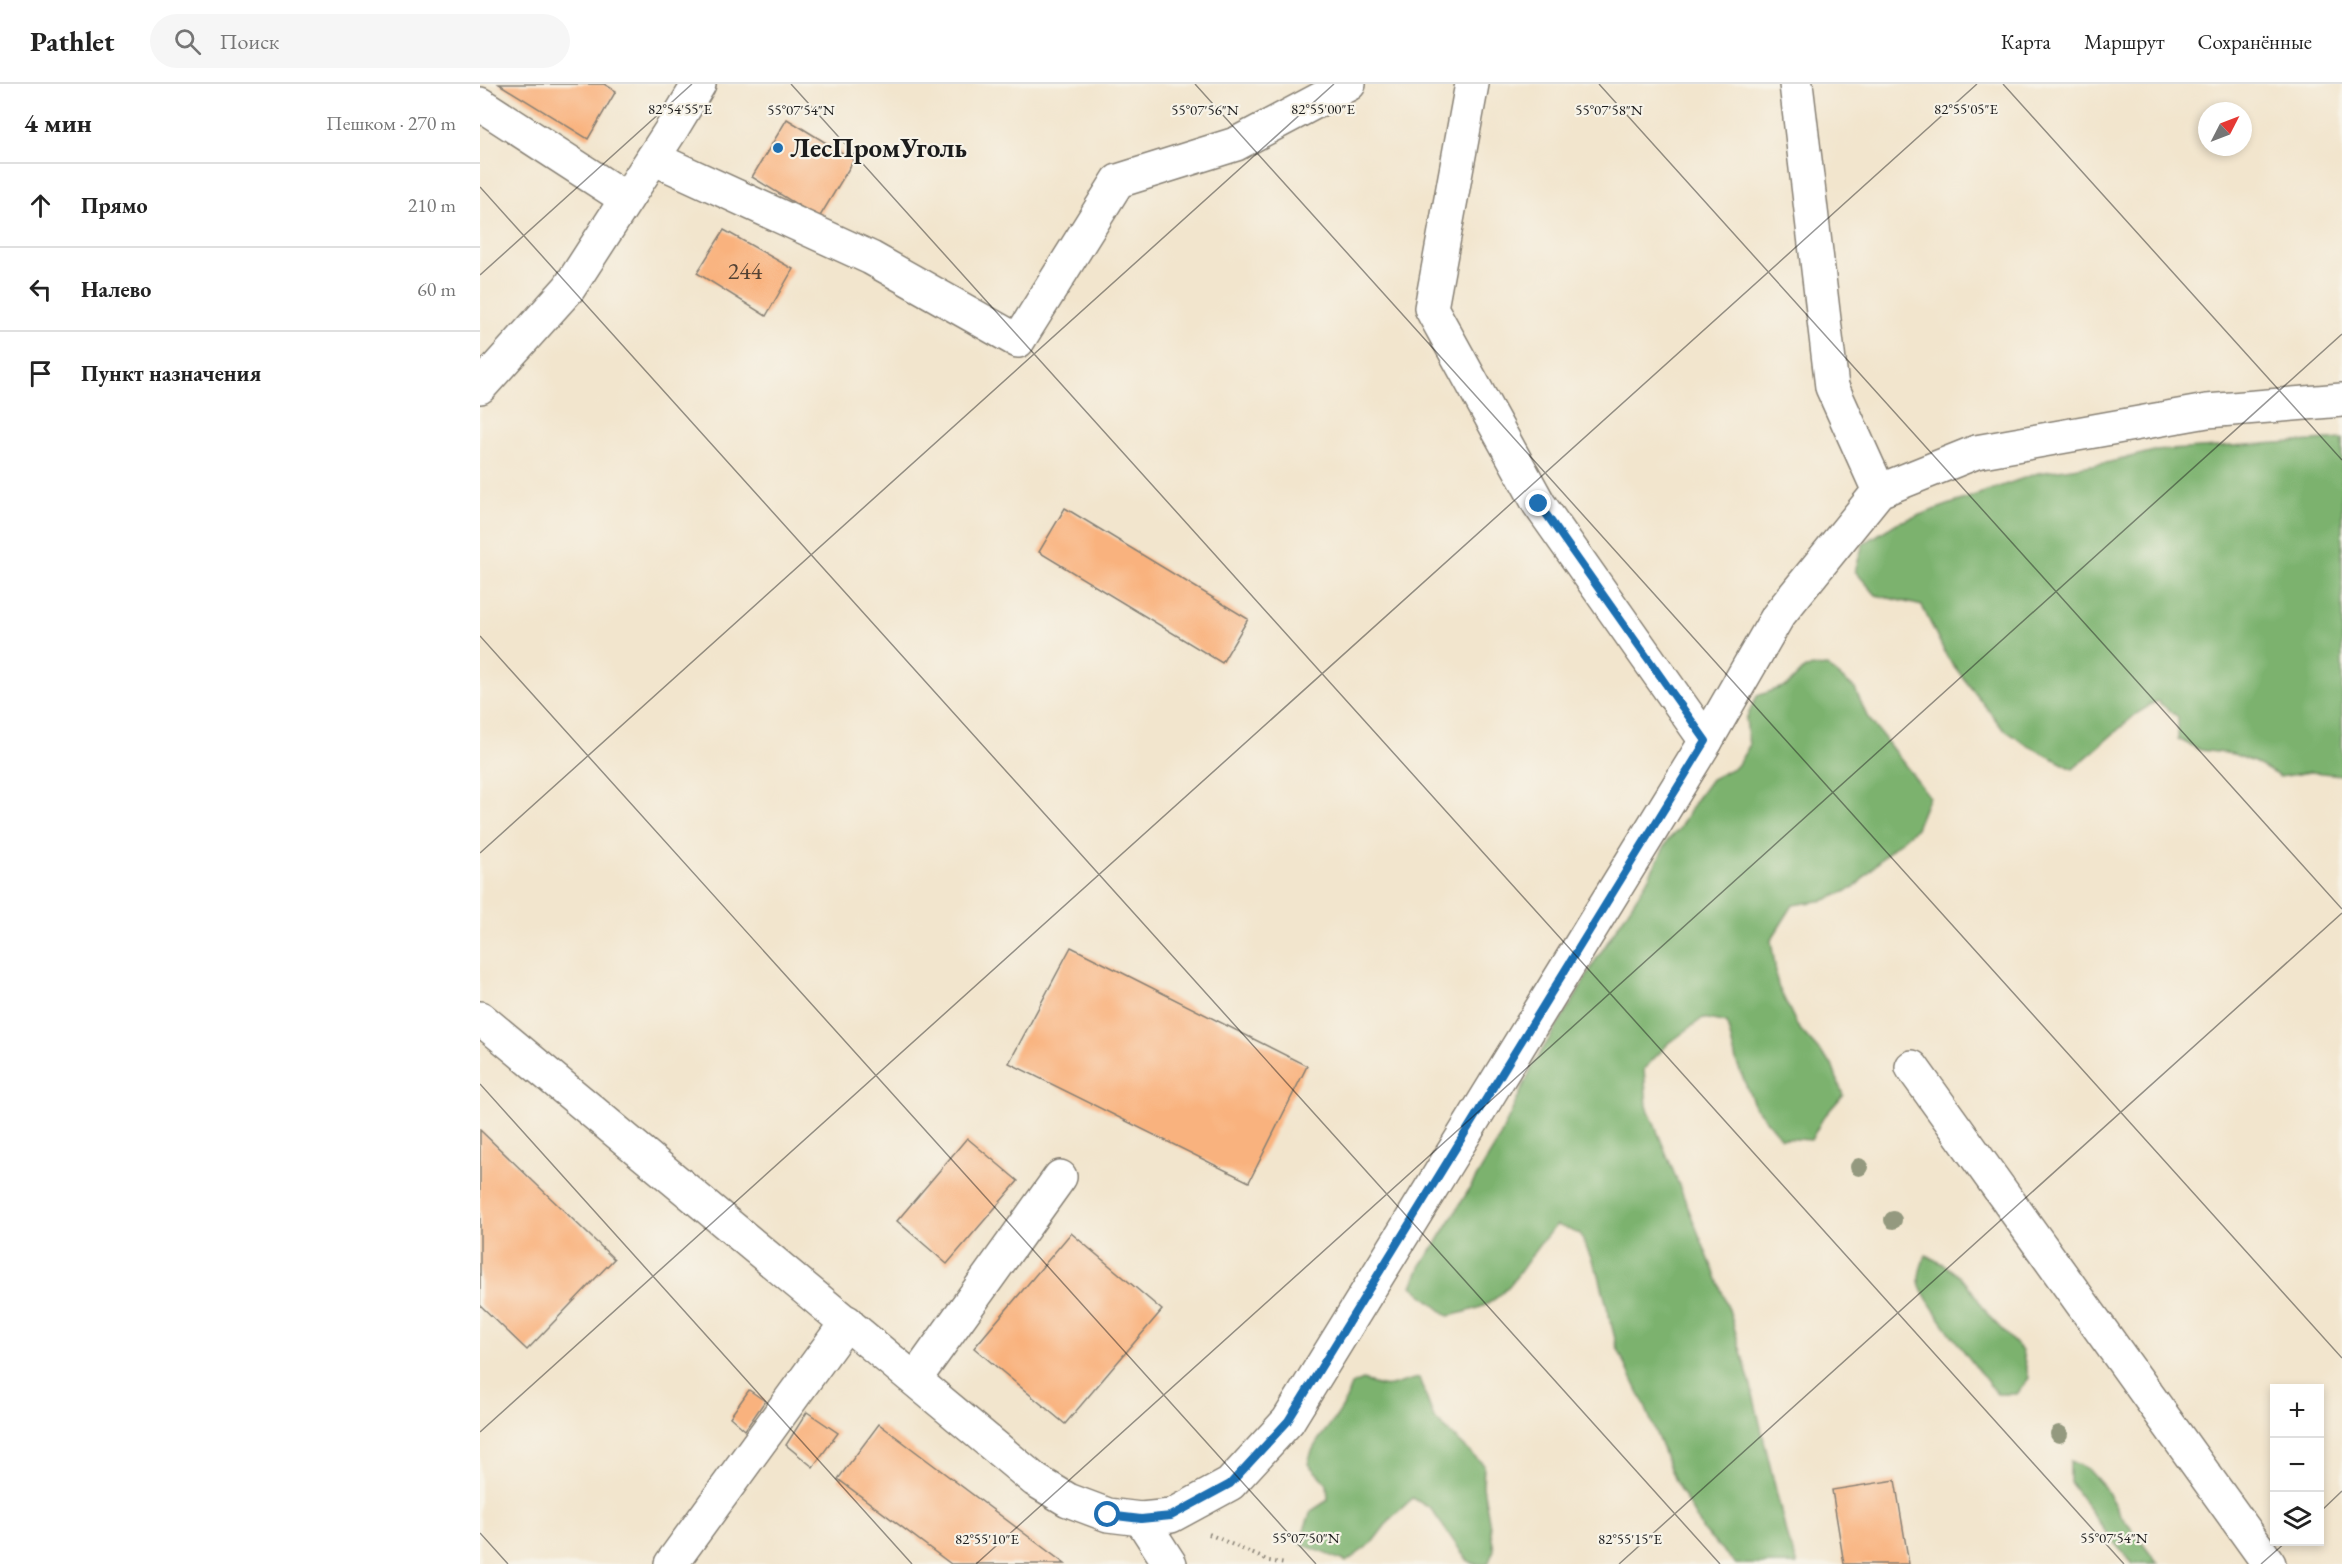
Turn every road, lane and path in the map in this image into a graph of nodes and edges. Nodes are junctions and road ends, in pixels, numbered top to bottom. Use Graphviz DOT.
graph roads {
  1 [pos="699,84"];
  2 [pos="1349,84"];
  3 [pos="1472,84"];
  4 [pos="1796,84"];
  5 [pos="480,104"];
  6 [pos="653,158"];
  7 [pos="626,200"];
  8 [pos="480,387"];
  9 [pos="2342,400"];
  10 [pos="1879,491"];
  11 [pos="1706,741"];
  12 [pos="480,1018"];
  13 [pos="1912,1067"];
  14 [pos="1060,1177"];
  15 [pos="847,1322"];
  16 [pos="915,1379"];
  17 [pos="1156,1518"];
  18 [pos="670,1564"];
  19 [pos="1170,1564"];
  20 [pos="1285,1564"];
  21 [pos="2270,1564"];
  1 -- 6 [label="street"];
  2 -- 6 [label="street"];
  3 -- 11 [label="street"];
  4 -- 10 [label="street"];
  5 -- 7 [label="street"];
  6 -- 7 [label="street"];
  7 -- 8 [label="street"];
  9 -- 10 [label="street"];
  10 -- 11 [label="street"];
  11 -- 17 [label="street"];
  12 -- 15 [label="street"];
  13 -- 21 [label="street"];
  14 -- 16 [label="street"];
  15 -- 16 [label="street"];
  15 -- 18 [label="street"];
  16 -- 17 [label="street"];
  17 -- 19 [label="street"];
  17 -- 20 [label="path"];
}
